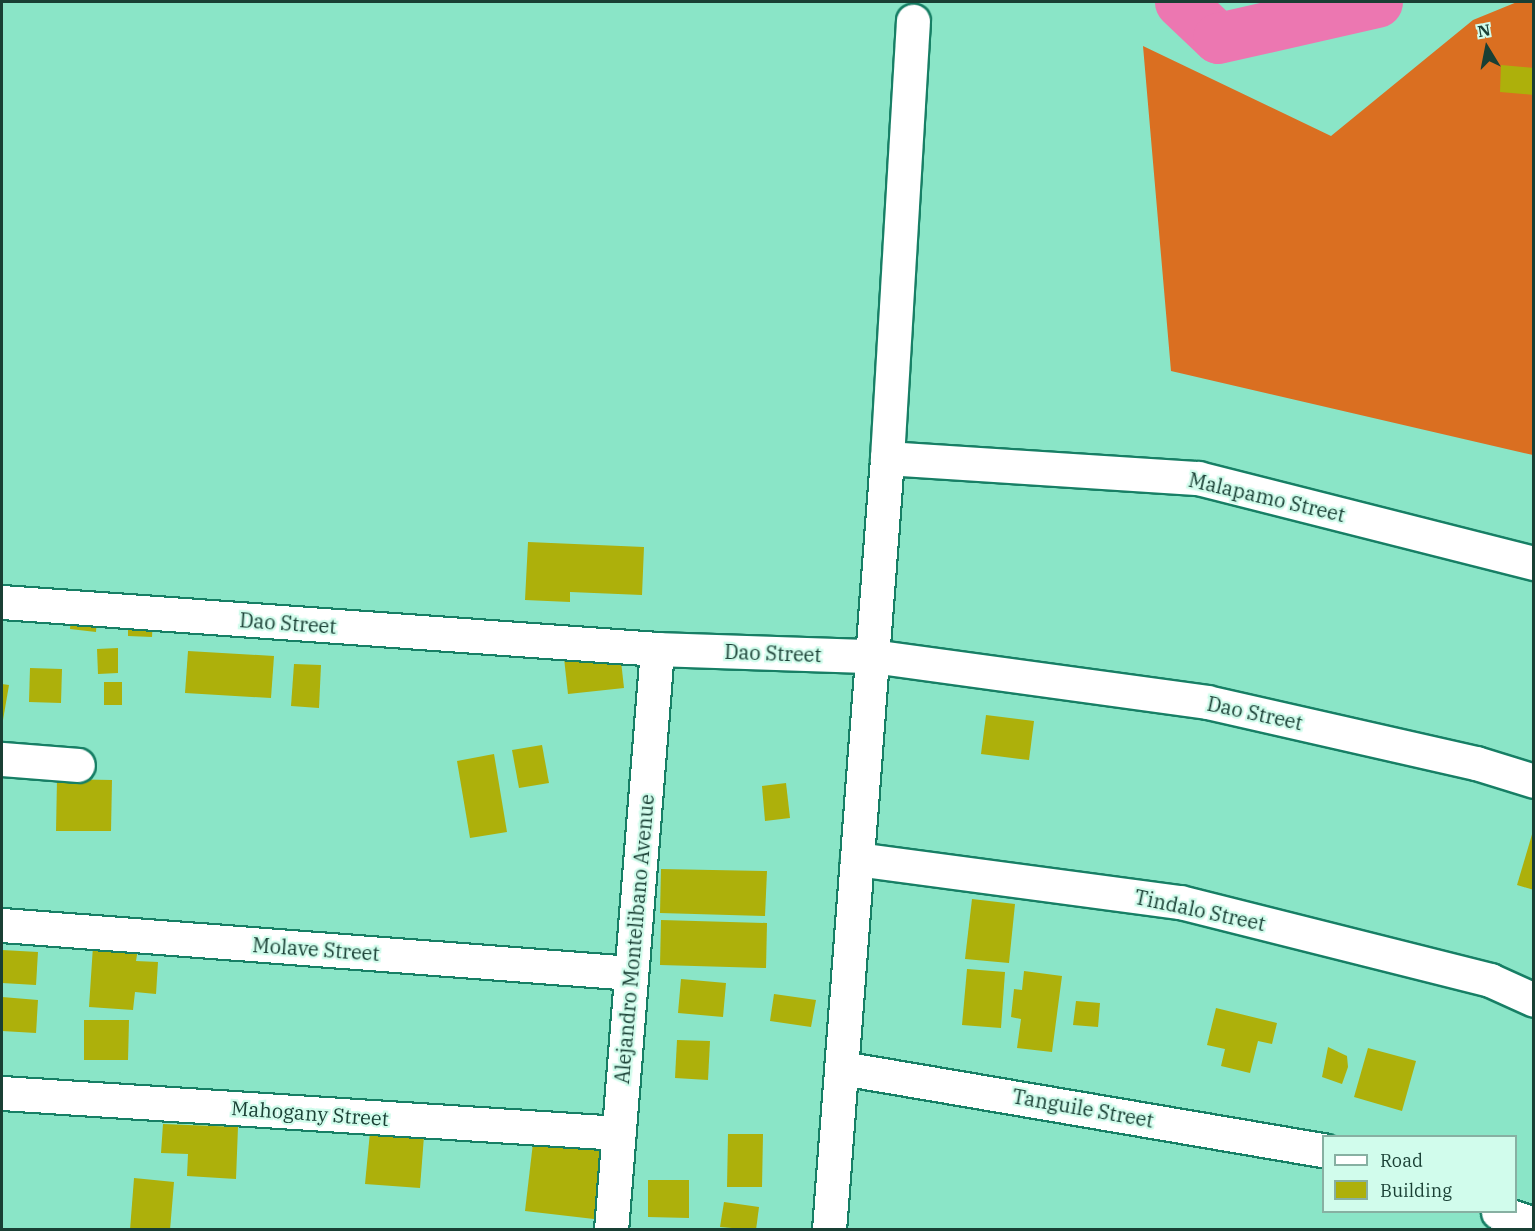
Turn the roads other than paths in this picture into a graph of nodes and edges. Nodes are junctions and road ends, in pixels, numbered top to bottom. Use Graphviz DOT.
graph roads {
  1 [pos="913,21"];
  2 [pos="887,458"];
  3 [pos="1533,563"];
  4 [pos="2,602"];
  5 [pos="657,649"];
  6 [pos="872,656"];
  7 [pos="2,759"];
  8 [pos="78,765"];
  9 [pos="1533,782"];
  10 [pos="857,859"];
  11 [pos="2,925"];
  12 [pos="632,973"];
  13 [pos="1533,1000"];
  14 [pos="842,1068"];
  15 [pos="2,1093"];
  16 [pos="619,1133"];
  17 [pos="1322,1150"];
  18 [pos="1501,1213"];
  19 [pos="1533,1224"];
  20 [pos="611,1230"];
  21 [pos="829,1230"];
  1 -- 2 [label="street"];
  2 -- 3 [label="street, Malapamo Street"];
  2 -- 6 [label="street"];
  4 -- 5 [label="street, Dao Street"];
  5 -- 6 [label="street, Dao Street"];
  5 -- 12 [label="street, Alejandro Montelibano Avenue"];
  6 -- 9 [label="street, Dao Street"];
  6 -- 10 [label="street"];
  7 -- 8 [label="street"];
  10 -- 13 [label="street, Tindalo Street"];
  10 -- 14 [label="street"];
  11 -- 12 [label="street, Molave Street"];
  12 -- 16 [label="street, Alejandro Montelibano Avenue"];
  14 -- 17 [label="street, Tanguile Street"];
  14 -- 21 [label="street"];
  15 -- 16 [label="street, Mahogany Street"];
  16 -- 20 [label="street, Alejandro Montelibano Avenue"];
  18 -- 19 [label="street"];
}
